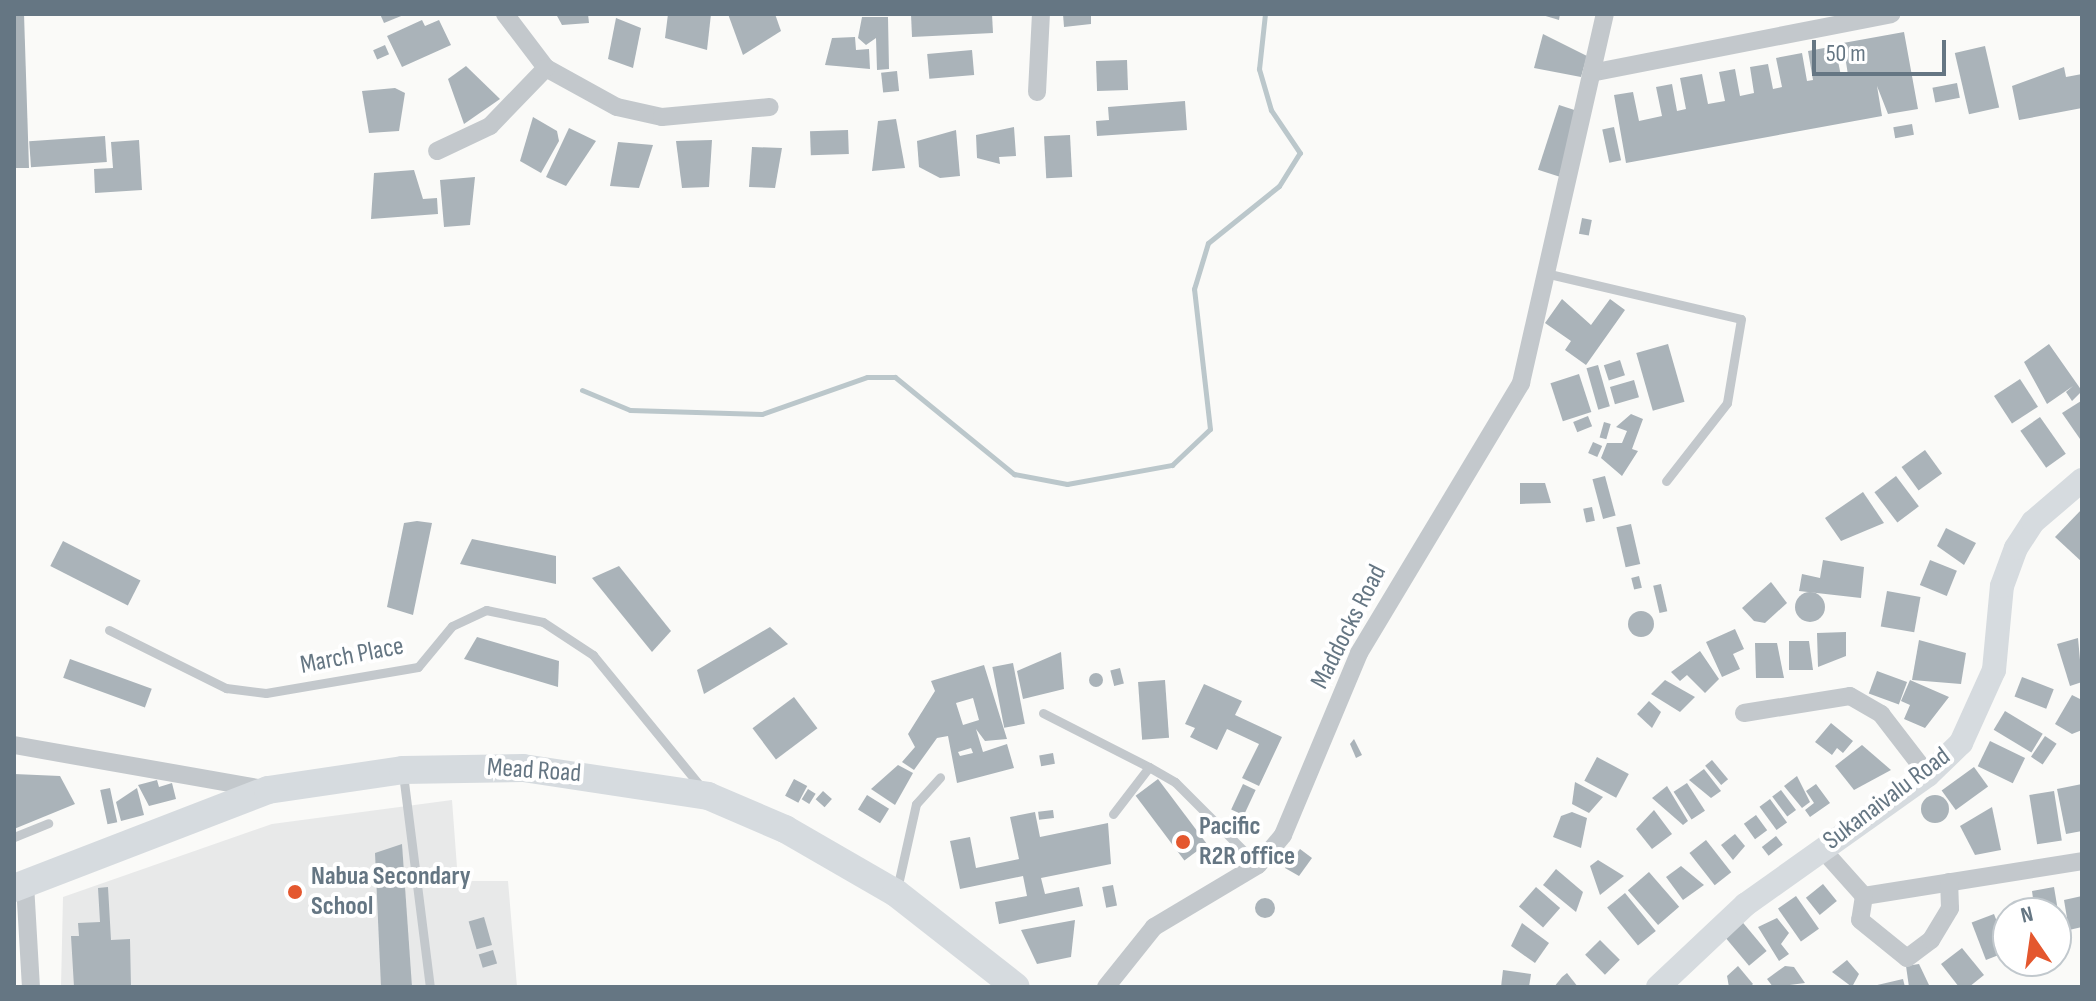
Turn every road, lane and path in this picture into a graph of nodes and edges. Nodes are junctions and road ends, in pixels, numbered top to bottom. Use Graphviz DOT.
graph roads {
  1 [pos="505,14"];
  2 [pos="1041,14"];
  3 [pos="1605,14"];
  4 [pos="1891,14"];
  5 [pos="546,68"];
  6 [pos="1596,72"];
  7 [pos="1037,92"];
  8 [pos="770,107"];
  9 [pos="437,151"];
  10 [pos="1545,273"];
  11 [pos="2082,480"];
  12 [pos="1666,481"];
  13 [pos="109,630"];
  14 [pos="1043,713"];
  15 [pos="1744,713"];
  16 [pos="14,745"];
  17 [pos="1149,767"];
  18 [pos="403,770"];
  19 [pos="1928,775"];
  20 [pos="940,777"];
  21 [pos="268,790"];
  22 [pos="708,796"];
  23 [pos="1113,814"];
  24 [pos="48,823"];
  25 [pos="14,837"];
  26 [pos="1822,849"];
  27 [pos="2082,861"];
  28 [pos="1258,865"];
  29 [pos="1949,882"];
  30 [pos="19,886"];
  31 [pos="896,893"];
  32 [pos="1864,896"];
  33 [pos="31,987"];
  34 [pos="430,987"];
  35 [pos="1016,987"];
  36 [pos="1106,987"];
  37 [pos="1658,987"];
  1 -- 5 [label="street"];
  2 -- 7 [label="street"];
  3 -- 6 [label="street, Maddocks Road"];
  4 -- 6 [label="street"];
  5 -- 8 [label="street"];
  5 -- 9 [label="street"];
  6 -- 10 [label="street, Maddocks Road"];
  10 -- 12 [label="lane"];
  10 -- 28 [label="street, Maddocks Road"];
  11 -- 19 [label="main road, Sukanaivalu Road"];
  13 -- 22 [label="lane, March Place"];
  14 -- 17 [label="lane"];
  15 -- 19 [label="street"];
  16 -- 21 [label="street"];
  17 -- 23 [label="lane"];
  17 -- 28 [label="lane"];
  18 -- 21 [label="main road, Mead Road"];
  18 -- 22 [label="main road, Mead Road"];
  18 -- 34 [label="lane"];
  19 -- 26 [label="main road, Sukanaivalu Road"];
  20 -- 31 [label="lane"];
  21 -- 30 [label="main road, Mead Road"];
  22 -- 31 [label="main road, Mead Road"];
  24 -- 25 [label="lane"];
  26 -- 32 [label="street"];
  26 -- 37 [label="main road, Sukanaivalu Road"];
  27 -- 29 [label="street"];
  28 -- 36 [label="street, Maddocks Road"];
  29 -- 32 [label="street"];
  29 -- 32 [label="street"];
  30 -- 33 [label="street"];
  31 -- 35 [label="main road, Mead Road"];
}
